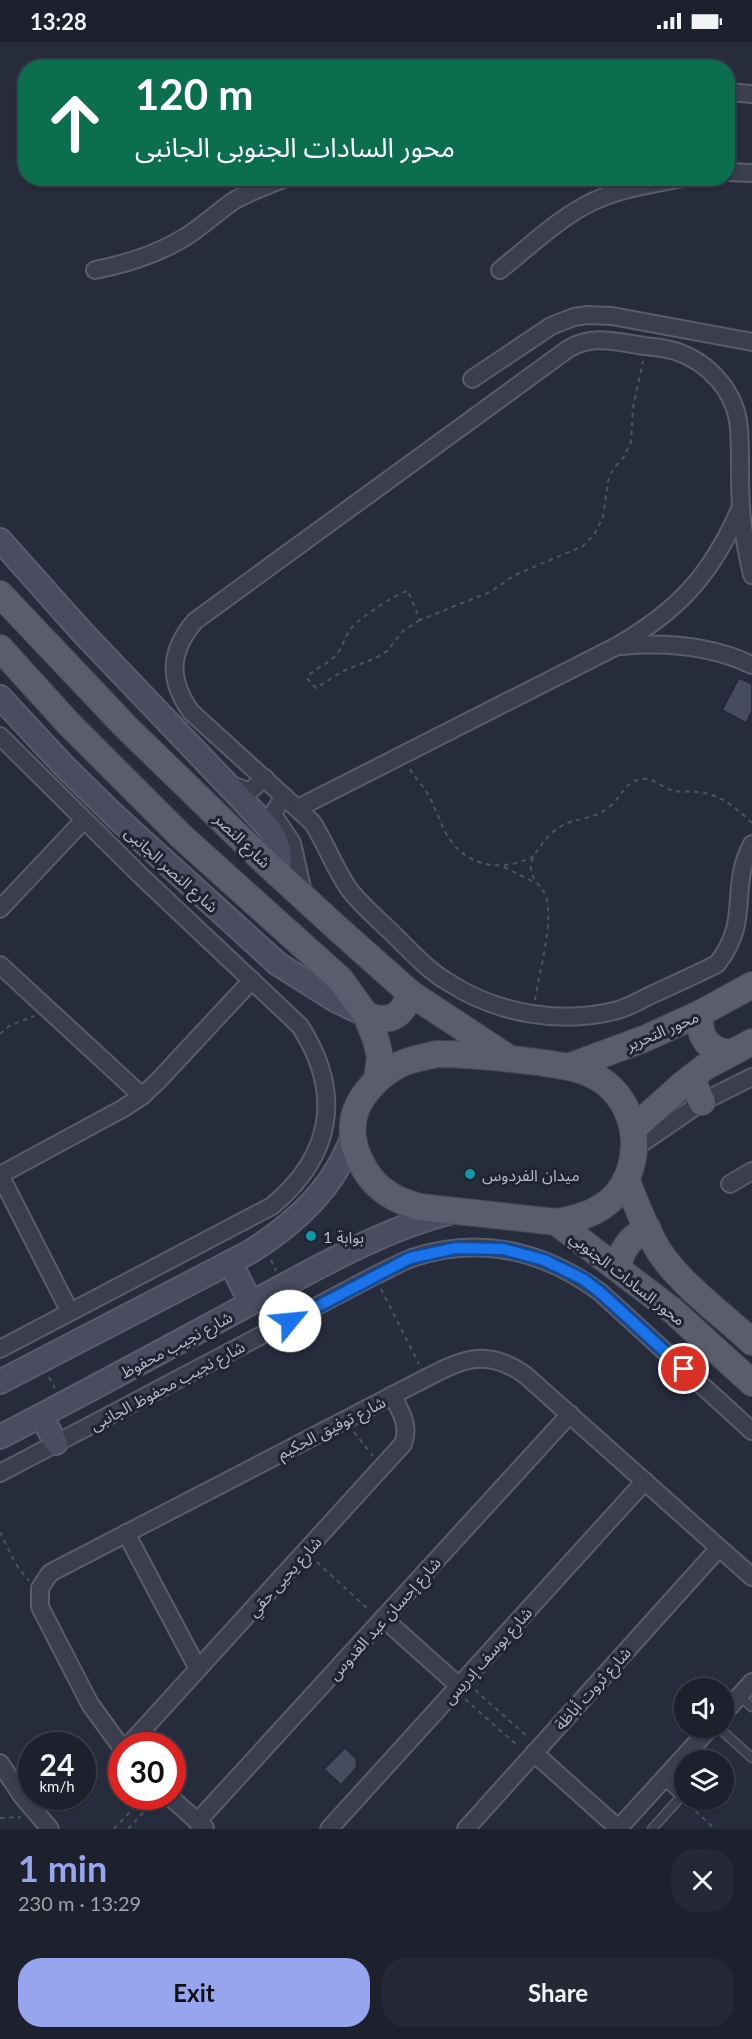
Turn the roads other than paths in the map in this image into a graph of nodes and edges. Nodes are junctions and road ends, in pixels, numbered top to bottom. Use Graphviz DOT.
graph roads {
  1 [pos="735,93"];
  2 [pos="752,94"];
  3 [pos="735,172"];
  4 [pos="752,173"];
  5 [pos="267,186"];
  6 [pos="635,186"];
  7 [pos="95,270"];
  8 [pos="501,270"];
  9 [pos="752,342"];
  10 [pos="472,379"];
  11 [pos="746,428"];
  12 [pos="741,508"];
  13 [pos="0,540"];
  14 [pos="752,575"];
  15 [pos="0,594"];
  16 [pos="617,646"];
  17 [pos="0,648"];
  18 [pos="752,665"];
  19 [pos="0,697"];
  20 [pos="0,736"];
  21 [pos="265,778"];
  22 [pos="225,782"];
  23 [pos="284,796"];
  24 [pos="298,808"];
  25 [pos="84,820"];
  26 [pos="752,844"];
  27 [pos="278,874"];
  28 [pos="304,898"];
  29 [pos="0,909"];
  30 [pos="0,965"];
  31 [pos="252,980"];
  32 [pos="751,984"];
  33 [pos="410,993"];
  34 [pos="701,1014"];
  35 [pos="366,1015"];
  36 [pos="742,1048"];
  37 [pos="510,1059"];
  38 [pos="568,1067"];
  39 [pos="752,1077"];
  40 [pos="691,1078"];
  41 [pos="377,1080"];
  42 [pos="142,1095"];
  43 [pos="702,1102"];
  44 [pos="353,1135"];
  45 [pos="634,1138"];
  46 [pos="752,1171"];
  47 [pos="0,1175"];
  48 [pos="626,1179"];
  49 [pos="730,1184"];
  50 [pos="453,1212"];
  51 [pos="556,1222"];
  52 [pos="648,1229"];
  53 [pos="230,1262"];
  54 [pos="618,1268"];
  55 [pos="251,1304"];
  56 [pos="70,1312"];
  57 [pos="752,1342"];
  58 [pos="0,1349"];
  59 [pos="21,1367"];
  60 [pos="0,1382"];
  61 [pos="752,1383"];
  62 [pos="392,1395"];
  63 [pos="570,1414"];
  64 [pos="40,1416"];
  65 [pos="752,1431"];
  66 [pos="0,1437"];
  67 [pos="56,1443"];
  68 [pos="0,1473"];
  69 [pos="645,1481"];
  70 [pos="126,1533"];
  71 [pos="719,1548"];
  72 [pos="752,1577"];
  73 [pos="382,1619"];
  74 [pos="198,1669"];
  75 [pos="752,1682"];
  76 [pos="460,1685"];
  77 [pos="746,1701"];
  78 [pos="110,1732"];
  79 [pos="141,1732"];
  80 [pos="701,1738"];
  81 [pos="730,1738"];
  82 [pos="535,1752"];
  83 [pos="752,1758"];
  84 [pos="0,1763"];
  85 [pos="663,1780"];
  86 [pos="185,1810"];
  87 [pos="202,1825"];
  88 [pos="50,1829"];
  89 [pos="329,1829"];
  90 [pos="466,1829"];
  91 [pos="619,1829"];
  92 [pos="652,1829"];
  1 -- 2 [label="street"];
  3 -- 4 [label="street"];
  5 -- 7 [label="street"];
  6 -- 8 [label="street"];
  9 -- 10 [label="street"];
  11 -- 12 [label="street"];
  11 -- 21 [label="street"];
  12 -- 14 [label="street"];
  12 -- 16 [label="street"];
  13 -- 22 [label="street"];
  15 -- 27 [label="main road, شارع النصر"];
  16 -- 18 [label="street"];
  16 -- 24 [label="street"];
  17 -- 35 [label="main road"];
  19 -- 35 [label="street, شارع النصر الجانبى"];
  20 -- 25 [label="street"];
  21 -- 22 [label="street"];
  21 -- 23 [label="street"];
  22 -- 27 [label="street"];
  23 -- 24 [label="street"];
  23 -- 28 [label="street"];
  24 -- 26 [label="street"];
  25 -- 29 [label="street"];
  25 -- 31 [label="street"];
  27 -- 28 [label="main road, شارع النصر"];
  28 -- 33 [label="main road, شارع النصر"];
  30 -- 42 [label="street"];
  31 -- 42 [label="street"];
  31 -- 56 [label="street"];
  32 -- 34 [label="main road, محور التحرير"];
  33 -- 35 [label="main road"];
  33 -- 37 [label="main road, شارع النصر"];
  34 -- 36 [label="main road"];
  34 -- 38 [label="main road, محور التحرير"];
  35 -- 41 [label="main road"];
  36 -- 40 [label="main road"];
  37 -- 38 [label="main road"];
  37 -- 41 [label="main road"];
  38 -- 45 [label="main road"];
  39 -- 43 [label="street"];
  40 -- 43 [label="main road"];
  40 -- 45 [label="main road"];
  41 -- 44 [label="main road"];
  42 -- 47 [label="street"];
  43 -- 45 [label="street"];
  44 -- 50 [label="main road"];
  44 -- 53 [label="street"];
  45 -- 48 [label="main road"];
  46 -- 49 [label="street"];
  47 -- 56 [label="street"];
  48 -- 51 [label="main road"];
  48 -- 52 [label="main road, محور السادات الجنوبي"];
  50 -- 51 [label="main road"];
  50 -- 55 [label="street, شارع نجيب محفوظ"];
  51 -- 54 [label="main road, محور السادات الجنوبي"];
  52 -- 54 [label="main road"];
  52 -- 57 [label="main road, محور السادات الجنوبي"];
  53 -- 55 [label="street"];
  53 -- 59 [label="street"];
  54 -- 61 [label="main road, محور السادات الجنوبي"];
  55 -- 64 [label="street, شارع نجيب محفوظ"];
  56 -- 58 [label="street"];
  59 -- 60 [label="street"];
  62 -- 63 [label="street, شارع توفيق الحكيم"];
  62 -- 70 [label="street, شارع توفيق الحكيم"];
  62 -- 74 [label="street, شارع يحيى حقي"];
  63 -- 69 [label="street, شارع توفيق الحكيم"];
  63 -- 73 [label="street, شارع إحسان عبد القدوس"];
  64 -- 66 [label="street, شارع نجيب محفوظ"];
  64 -- 67 [label="street"];
  65 -- 67 [label="street, شارع نجيب محفوظ الجانبى"];
  67 -- 68 [label="street, شارع نجيب محفوظ الجانبى"];
  69 -- 71 [label="street, شارع توفيق الحكيم"];
  69 -- 76 [label="street, شارع يوسف إدريس"];
  70 -- 74 [label="street"];
  70 -- 78 [label="street, شارع توفيق الحكيم"];
  71 -- 72 [label="street, شارع توفيق الحكيم"];
  71 -- 82 [label="street, شارع ثروت أباظة"];
  73 -- 76 [label="street"];
  73 -- 87 [label="street, شارع إحسان عبد القدوس"];
  74 -- 79 [label="street, شارع يحيى حقي"];
  75 -- 77 [label="street"];
  76 -- 89 [label="street, شارع يوسف إدريس"];
  80 -- 85 [label="street"];
  81 -- 83 [label="lane"];
  82 -- 90 [label="street, شارع ثروت أباظة"];
  82 -- 91 [label="street"];
  84 -- 88 [label="street"];
  85 -- 91 [label="street"];
  85 -- 92 [label="lane"];
  86 -- 87 [label="street"];
}
